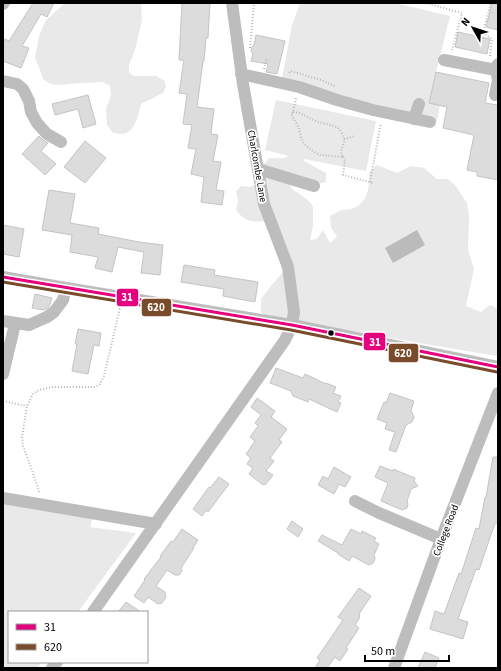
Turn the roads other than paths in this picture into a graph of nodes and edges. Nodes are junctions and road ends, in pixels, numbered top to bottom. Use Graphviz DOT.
graph roads {
  1 [pos="232,3"];
  2 [pos="447,60"];
  3 [pos="494,68"];
  4 [pos="241,74"];
  5 [pos="3,81"];
  6 [pos="495,95"];
  7 [pos="419,104"];
  8 [pos="414,119"];
  9 [pos="430,122"];
  10 [pos="61,142"];
  11 [pos="258,169"];
  12 [pos="314,186"];
  13 [pos="3,277"];
  14 [pos="66,288"];
  15 [pos="3,321"];
  16 [pos="15,324"];
  17 [pos="292,325"];
  18 [pos="498,367"];
  19 [pos="3,374"];
  20 [pos="498,393"];
  21 [pos="3,498"];
  22 [pos="355,501"];
  23 [pos="156,524"];
  24 [pos="441,539"];
  25 [pos="94,611"];
  26 [pos="394,668"];
  1 -- 4 [label="street, Charlcombe Lane"];
  2 -- 3 [label="street"];
  3 -- 6 [label="street"];
  4 -- 8 [label="street"];
  4 -- 11 [label="street, Charlcombe Lane"];
  5 -- 10 [label="street"];
  7 -- 8 [label="street"];
  8 -- 9 [label="street"];
  11 -- 12 [label="street"];
  11 -- 17 [label="street, Charlcombe Lane"];
  13 -- 14 [label="street"];
  14 -- 16 [label="street"];
  14 -- 17 [label="street"];
  15 -- 16 [label="street"];
  16 -- 19 [label="street"];
  17 -- 18 [label="street"];
  17 -- 23 [label="street"];
  20 -- 24 [label="street, College Road"];
  21 -- 23 [label="street"];
  22 -- 24 [label="street"];
  23 -- 25 [label="street"];
  24 -- 26 [label="street, College Road"];
}
